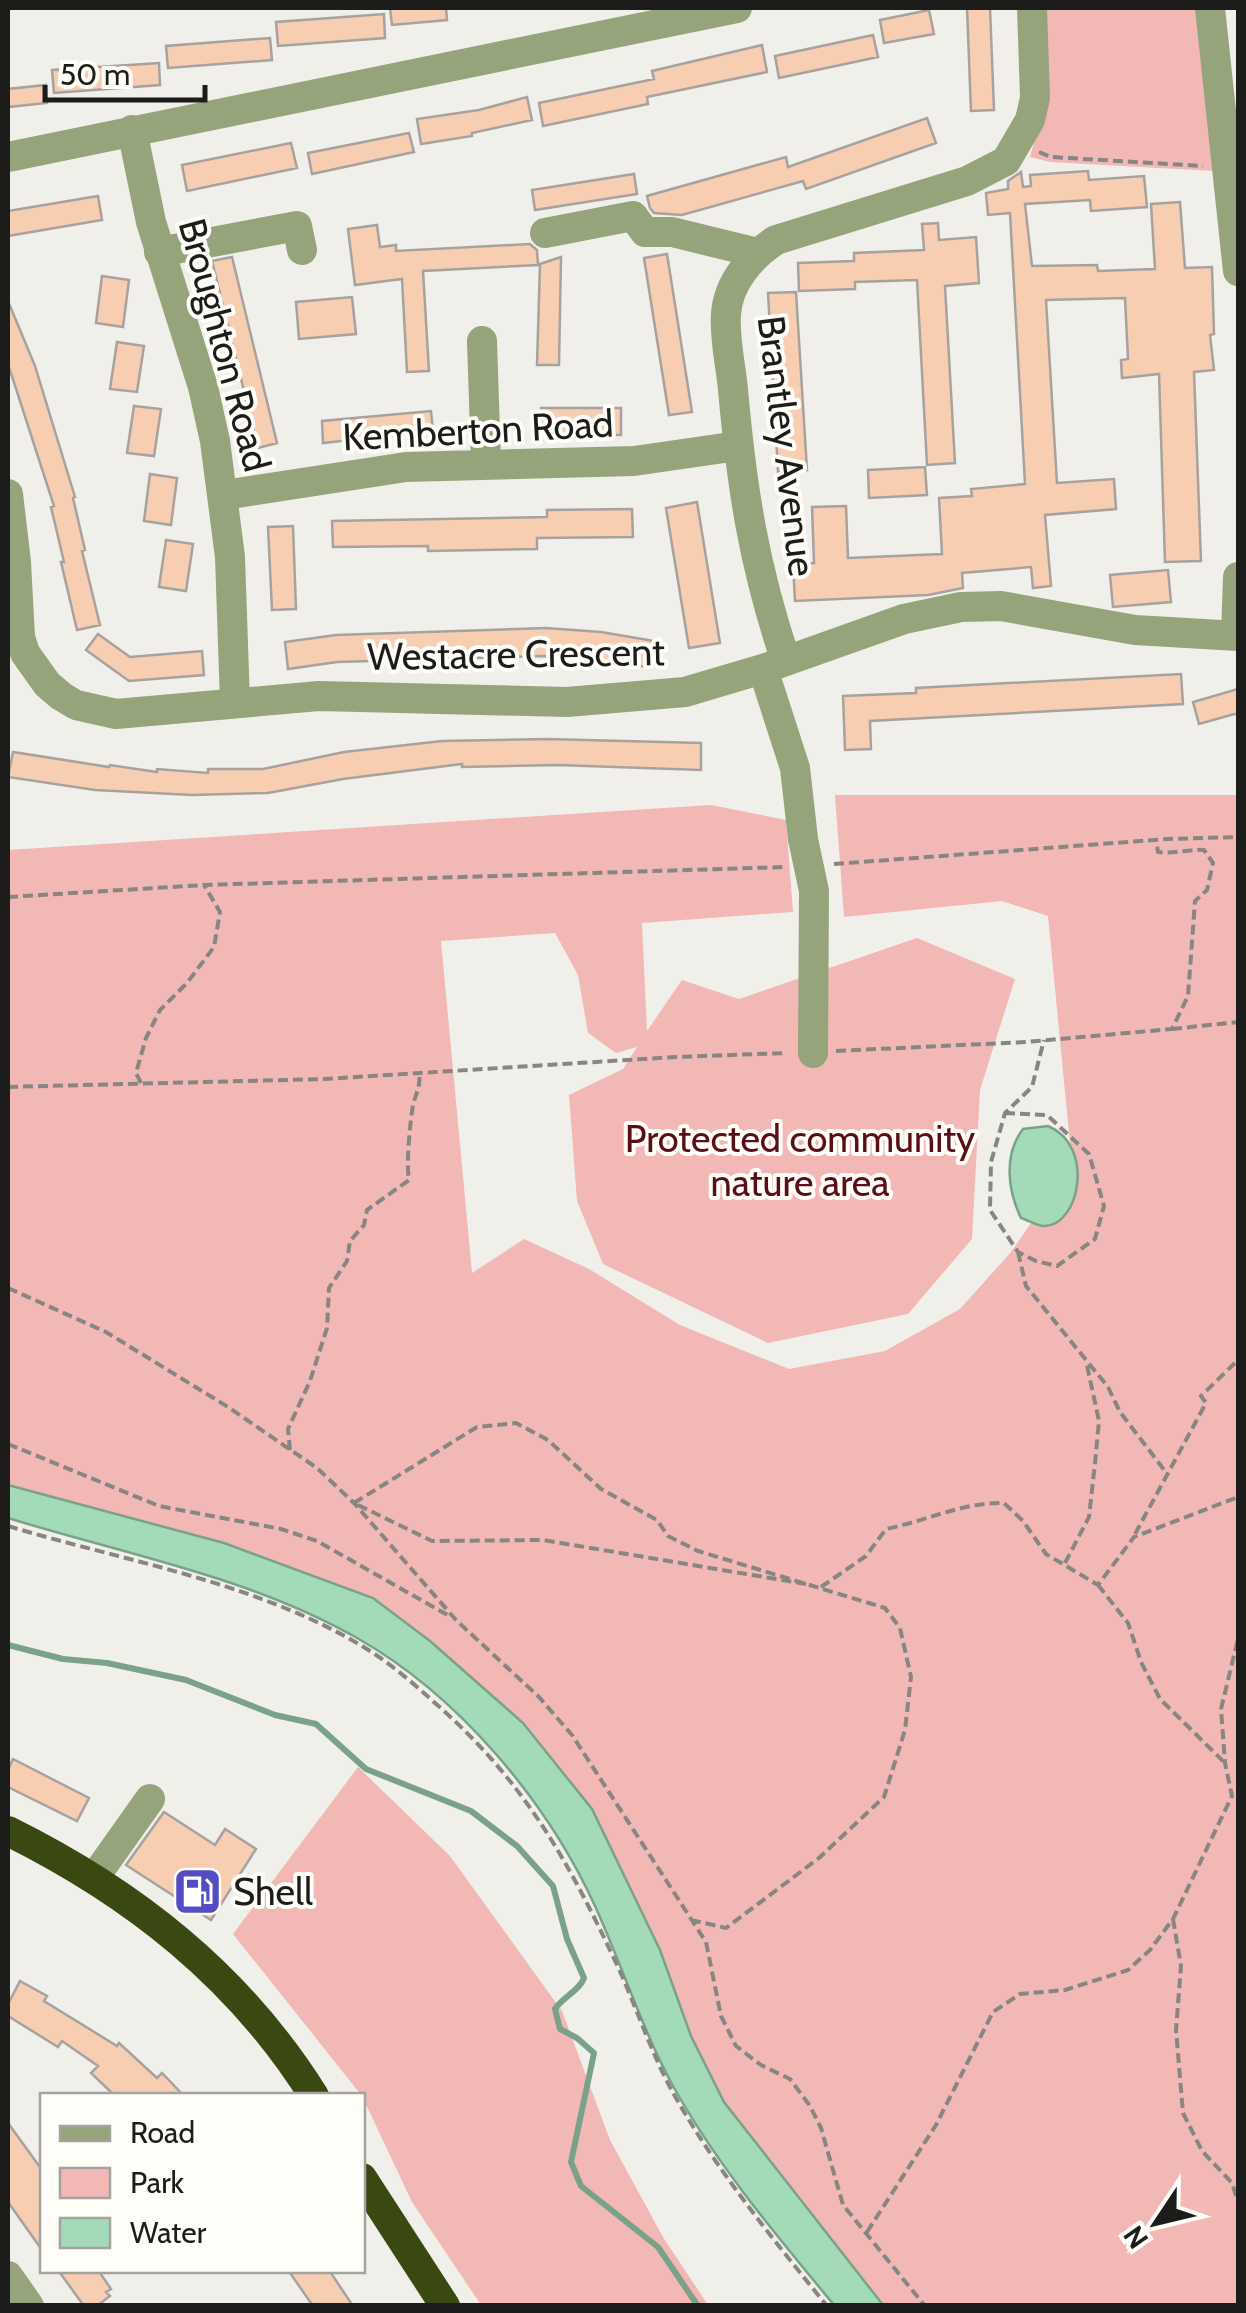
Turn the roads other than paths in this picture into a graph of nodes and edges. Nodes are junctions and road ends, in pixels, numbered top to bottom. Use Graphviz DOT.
graph roads {
  1 [pos="737,8"];
  2 [pos="1032,8"];
  3 [pos="1210,8"];
  4 [pos="1231,124"];
  5 [pos="132,130"];
  6 [pos="8,156"];
  7 [pos="545,233"];
  8 [pos="302,250"];
  9 [pos="159,252"];
  10 [pos="758,253"];
  11 [pos="1238,271"];
  12 [pos="482,341"];
  13 [pos="738,446"];
  14 [pos="486,463"];
  15 [pos="8,494"];
  16 [pos="224,495"];
  17 [pos="1238,577"];
  18 [pos="1237,636"];
  19 [pos="775,665"];
  20 [pos="235,702"];
  21 [pos="813,1053"];
  22 [pos="150,1800"];
  23 [pos="8,1831"];
  24 [pos="94,1878"];
  25 [pos="312,2093"];
  26 [pos="365,2183"];
  27 [pos="8,2276"];
  28 [pos="29,2306"];
  29 [pos="445,2306"];
  1 -- 5 [label="street"];
  2 -- 10 [label="street"];
  3 -- 4 [label="street"];
  4 -- 11 [label="street"];
  5 -- 6 [label="street"];
  5 -- 9 [label="street, Broughton Road"];
  7 -- 10 [label="street"];
  8 -- 9 [label="street"];
  9 -- 16 [label="street, Broughton Road"];
  10 -- 13 [label="street, Brantley Avenue"];
  12 -- 14 [label="street"];
  13 -- 14 [label="street, Kemberton Road"];
  13 -- 19 [label="street, Brantley Avenue"];
  14 -- 16 [label="street, Kemberton Road"];
  15 -- 20 [label="street, Westacre Crescent"];
  16 -- 20 [label="street, Broughton Road"];
  17 -- 18 [label="street"];
  18 -- 19 [label="street, Westacre Crescent"];
  19 -- 20 [label="street, Westacre Crescent"];
  19 -- 21 [label="street, Brantley Avenue"];
  22 -- 24 [label="street"];
  23 -- 24 [label="highway"];
  24 -- 25 [label="highway"];
  26 -- 29 [label="highway"];
  27 -- 28 [label="street"];
}
